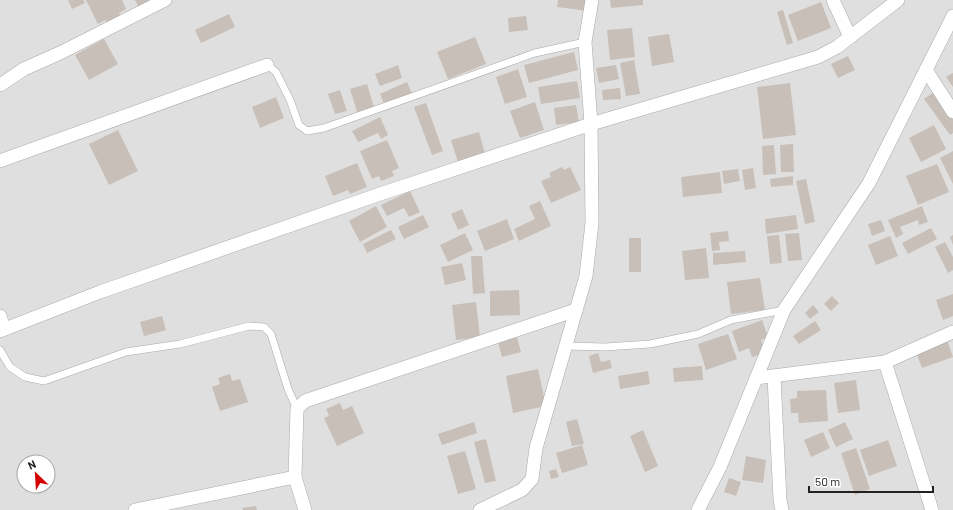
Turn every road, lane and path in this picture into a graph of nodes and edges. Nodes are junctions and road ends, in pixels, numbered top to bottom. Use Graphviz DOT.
graph roads {
  1 [pos="165,0"];
  2 [pos="592,0"];
  3 [pos="833,0"];
  4 [pos="898,0"];
  5 [pos="953,16"];
  6 [pos="850,37"];
  7 [pos="585,42"];
  8 [pos="267,65"];
  9 [pos="926,70"];
  10 [pos="0,85"];
  11 [pos="953,112"];
  12 [pos="591,124"];
  13 [pos="0,161"];
  14 [pos="576,310"];
  15 [pos="784,310"];
  16 [pos="0,316"];
  17 [pos="2,330"];
  18 [pos="953,332"];
  19 [pos="566,346"];
  20 [pos="0,350"];
  21 [pos="885,362"];
  22 [pos="774,377"];
  23 [pos="756,378"];
  24 [pos="297,408"];
  25 [pos="296,476"];
  26 [pos="705,496"];
  27 [pos="135,510"];
  28 [pos="304,510"];
  29 [pos="480,510"];
  30 [pos="689,510"];
  31 [pos="698,510"];
  32 [pos="782,510"];
  33 [pos="932,510"];
  1 -- 10 [label="street"];
  2 -- 7 [label="street"];
  3 -- 6 [label="street"];
  4 -- 6 [label="street"];
  5 -- 9 [label="street"];
  6 -- 12 [label="street"];
  7 -- 8 [label="lane"];
  7 -- 12 [label="street"];
  8 -- 13 [label="street"];
  9 -- 11 [label="street"];
  9 -- 15 [label="street"];
  12 -- 14 [label="street"];
  12 -- 17 [label="street"];
  14 -- 19 [label="street"];
  14 -- 24 [label="street"];
  15 -- 19 [label="lane"];
  15 -- 23 [label="street"];
  16 -- 17 [label="street"];
  18 -- 21 [label="street"];
  19 -- 29 [label="street"];
  20 -- 24 [label="lane"];
  21 -- 22 [label="street"];
  21 -- 33 [label="street"];
  22 -- 23 [label="street"];
  22 -- 32 [label="street"];
  23 -- 26 [label="street"];
  24 -- 25 [label="street"];
  25 -- 27 [label="street"];
  25 -- 28 [label="street"];
  26 -- 30 [label="street"];
  26 -- 31 [label="street"];
}
